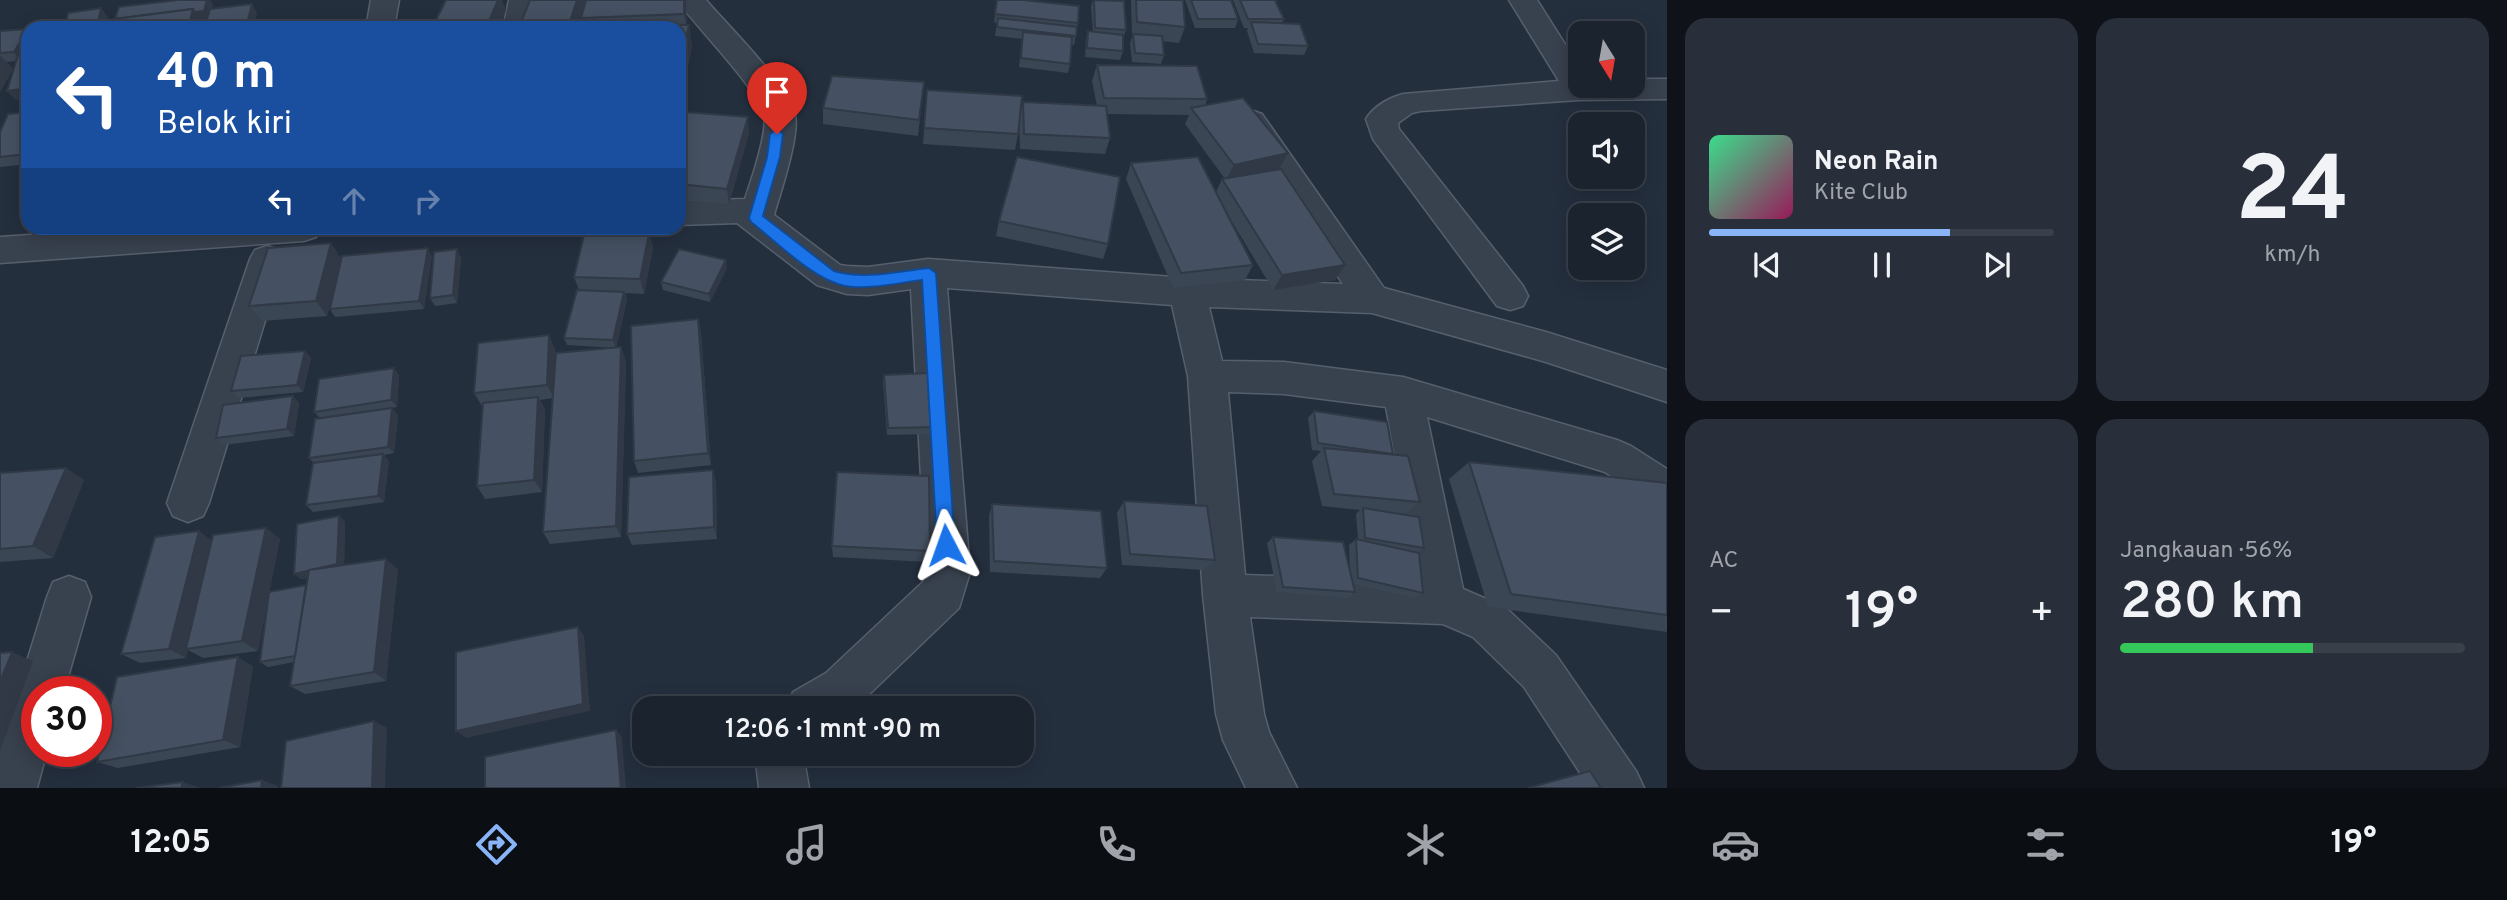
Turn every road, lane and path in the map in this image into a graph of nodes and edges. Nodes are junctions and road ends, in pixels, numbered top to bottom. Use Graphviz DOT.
graph roads {
  1 [pos="384,0"];
  2 [pos="523,0"];
  3 [pos="691,0"];
  4 [pos="1523,0"];
  5 [pos="381,21"];
  6 [pos="518,21"];
  7 [pos="1568,72"];
  8 [pos="1645,89"];
  9 [pos="1667,89"];
  10 [pos="1568,91"];
  11 [pos="1247,113"];
  12 [pos="686,213"];
  13 [pos="756,218"];
  14 [pos="207,235"];
  15 [pos="288,235"];
  16 [pos="0,250"];
  17 [pos="929,273"];
  18 [pos="1186,292"];
  19 [pos="1510,296"];
  20 [pos="1372,299"];
  21 [pos="1207,376"];
  22 [pos="1667,386"];
  23 [pos="1403,393"];
  24 [pos="1667,491"];
  25 [pos="188,503"];
  26 [pos="1225,595"];
  27 [pos="69,597"];
  28 [pos="1444,603"];
  29 [pos="45,676"];
  30 [pos="831,696"];
  31 [pos="21,758"];
  32 [pos="781,766"];
  33 [pos="12,788"];
  34 [pos="784,788"];
  35 [pos="1272,788"];
  36 [pos="1619,788"];
  1 -- 5 [label="street"];
  2 -- 6 [label="street"];
  3 -- 13 [label="street"];
  4 -- 7 [label="street"];
  8 -- 9 [label="street"];
  10 -- 19 [label="street"];
  11 -- 20 [label="street"];
  12 -- 13 [label="street"];
  13 -- 17 [label="street"];
  14 -- 16 [label="street"];
  15 -- 25 [label="street"];
  17 -- 18 [label="street"];
  17 -- 30 [label="street"];
  18 -- 20 [label="street"];
  18 -- 21 [label="street"];
  20 -- 22 [label="street"];
  21 -- 23 [label="street"];
  21 -- 26 [label="street"];
  23 -- 24 [label="street"];
  23 -- 28 [label="street"];
  26 -- 28 [label="street"];
  26 -- 35 [label="street"];
  27 -- 29 [label="street"];
  28 -- 36 [label="street"];
  31 -- 33 [label="street"];
  32 -- 34 [label="street"];
}
